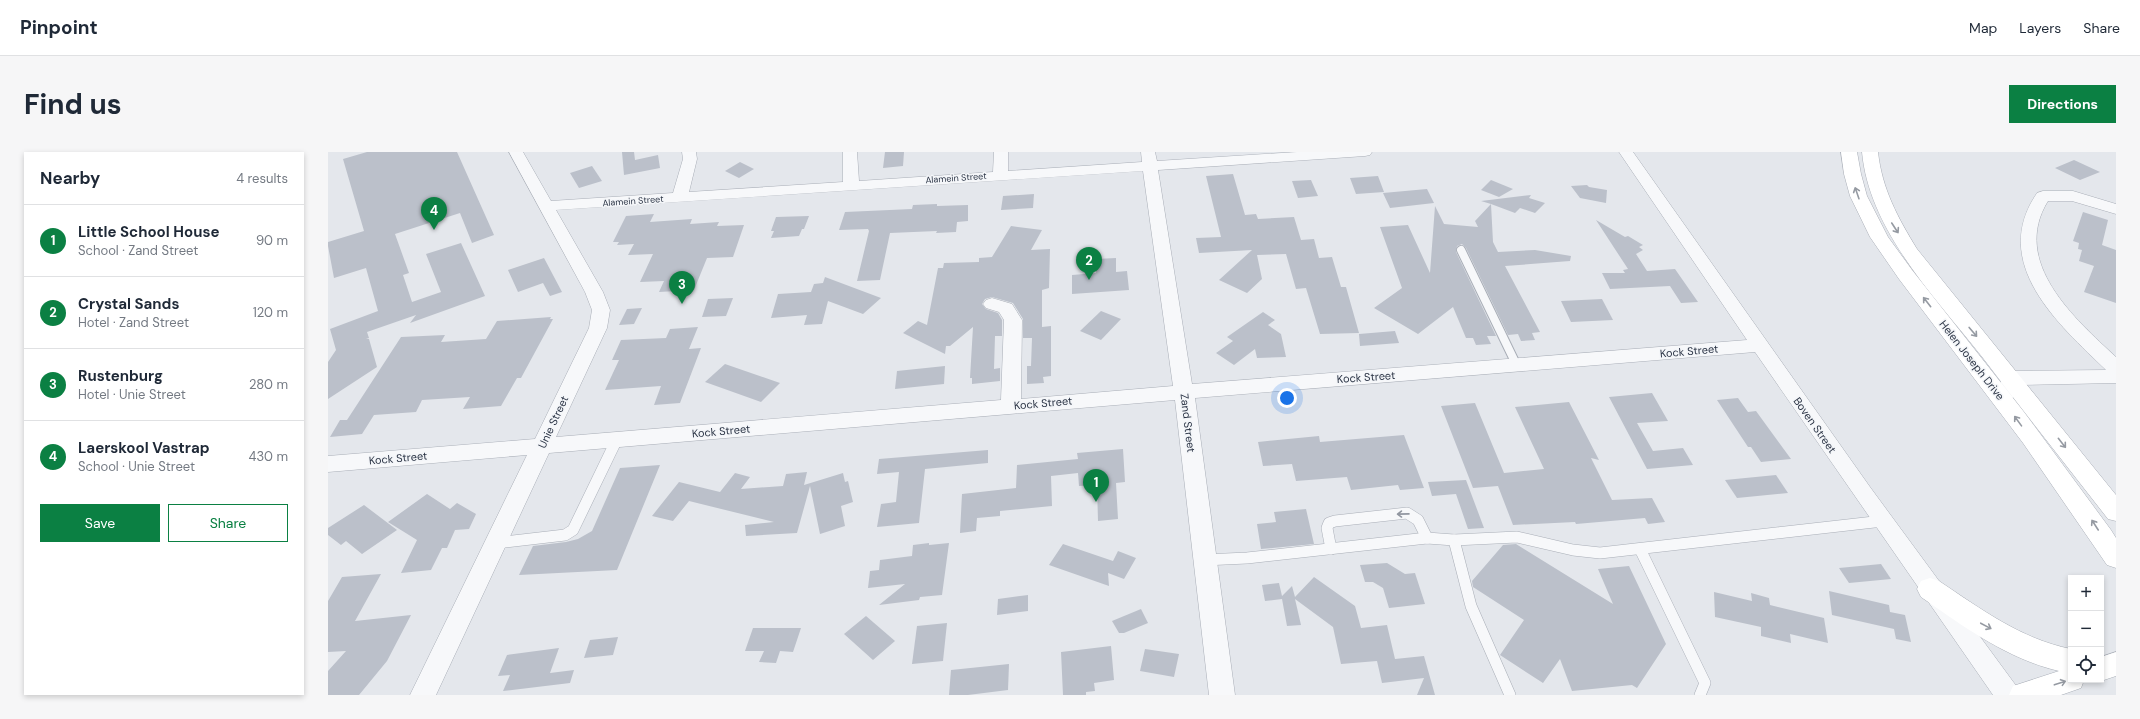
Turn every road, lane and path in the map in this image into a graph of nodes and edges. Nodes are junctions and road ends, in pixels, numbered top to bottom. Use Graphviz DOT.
graph roads {
  1 [pos="516,152"];
  2 [pos="689,152"];
  3 [pos="850,152"];
  4 [pos="1001,152"];
  5 [pos="1365,152"];
  6 [pos="1626,152"];
  7 [pos="1849,152"];
  8 [pos="1870,152"];
  9 [pos="1148,159"];
  10 [pos="1000,175"];
  11 [pos="851,186"];
  12 [pos="680,197"];
  13 [pos="547,206"];
  14 [pos="2116,209"];
  15 [pos="1461,250"];
  16 [pos="992,304"];
  17 [pos="1759,346"];
  18 [pos="1517,366"];
  19 [pos="2116,368"];
  20 [pos="2116,376"];
  21 [pos="2012,378"];
  22 [pos="1184,392"];
  23 [pos="2002,399"];
  24 [pos="1012,406"];
  25 [pos="616,439"];
  26 [pos="542,446"];
  27 [pos="328,464"];
  28 [pos="2116,512"];
  29 [pos="1883,521"];
  30 [pos="1427,538"];
  31 [pos="1454,540"];
  32 [pos="496,543"];
  33 [pos="1331,549"];
  34 [pos="1640,549"];
  35 [pos="2116,558"];
  36 [pos="1204,560"];
  37 [pos="1930,589"];
  38 [pos="2068,660"];
  39 [pos="2068,680"];
  40 [pos="422,695"];
  41 [pos="1222,695"];
  42 [pos="1510,695"];
  43 [pos="1700,695"];
  44 [pos="2008,695"];
  45 [pos="2023,695"];
  1 -- 13 [label="street, Unie Street"];
  2 -- 12 [label="street"];
  3 -- 11 [label="street"];
  4 -- 10 [label="street"];
  5 -- 9 [label="street, Alamein Street"];
  6 -- 17 [label="street, Boven Street"];
  23 -- 7 [label="street, Helen Joseph Drive, one-way"];
  8 -- 21 [label="street, Helen Joseph Drive, one-way"];
  9 -- 10 [label="street, Alamein Street"];
  9 -- 22 [label="street, Zand Street"];
  10 -- 11 [label="street, Alamein Street"];
  11 -- 12 [label="street, Alamein Street"];
  12 -- 13 [label="street, Alamein Street"];
  13 -- 26 [label="street, Unie Street"];
  14 -- 19 [label="street"];
  15 -- 18 [label="lane"];
  16 -- 24 [label="street"];
  17 -- 18 [label="street, Kock Street"];
  17 -- 29 [label="street, Boven Street"];
  18 -- 22 [label="street, Kock Street"];
  20 -- 21 [label="street"];
  21 -- 23 [label="street"];
  21 -- 28 [label="street, Helen Joseph Drive, one-way"];
  22 -- 24 [label="street, Kock Street"];
  22 -- 36 [label="street, Zand Street"];
  35 -- 23 [label="street, Helen Joseph Drive, one-way"];
  24 -- 25 [label="street, Kock Street"];
  25 -- 26 [label="street, Kock Street"];
  25 -- 32 [label="lane"];
  26 -- 27 [label="street, Kock Street"];
  26 -- 32 [label="street, Unie Street"];
  29 -- 34 [label="lane"];
  29 -- 37 [label="street, Boven Street"];
  30 -- 31 [label="lane"];
  30 -- 33 [label="lane"];
  30 -- 33 [label="lane, one-way"];
  31 -- 34 [label="lane"];
  31 -- 42 [label="lane"];
  32 -- 40 [label="street, Unie Street"];
  33 -- 36 [label="lane"];
  34 -- 43 [label="lane"];
  36 -- 41 [label="street, Zand Street"];
  37 -- 38 [label="street, one-way"];
  37 -- 44 [label="street, Boven Street"];
  45 -- 39 [label="street, one-way"];
}
